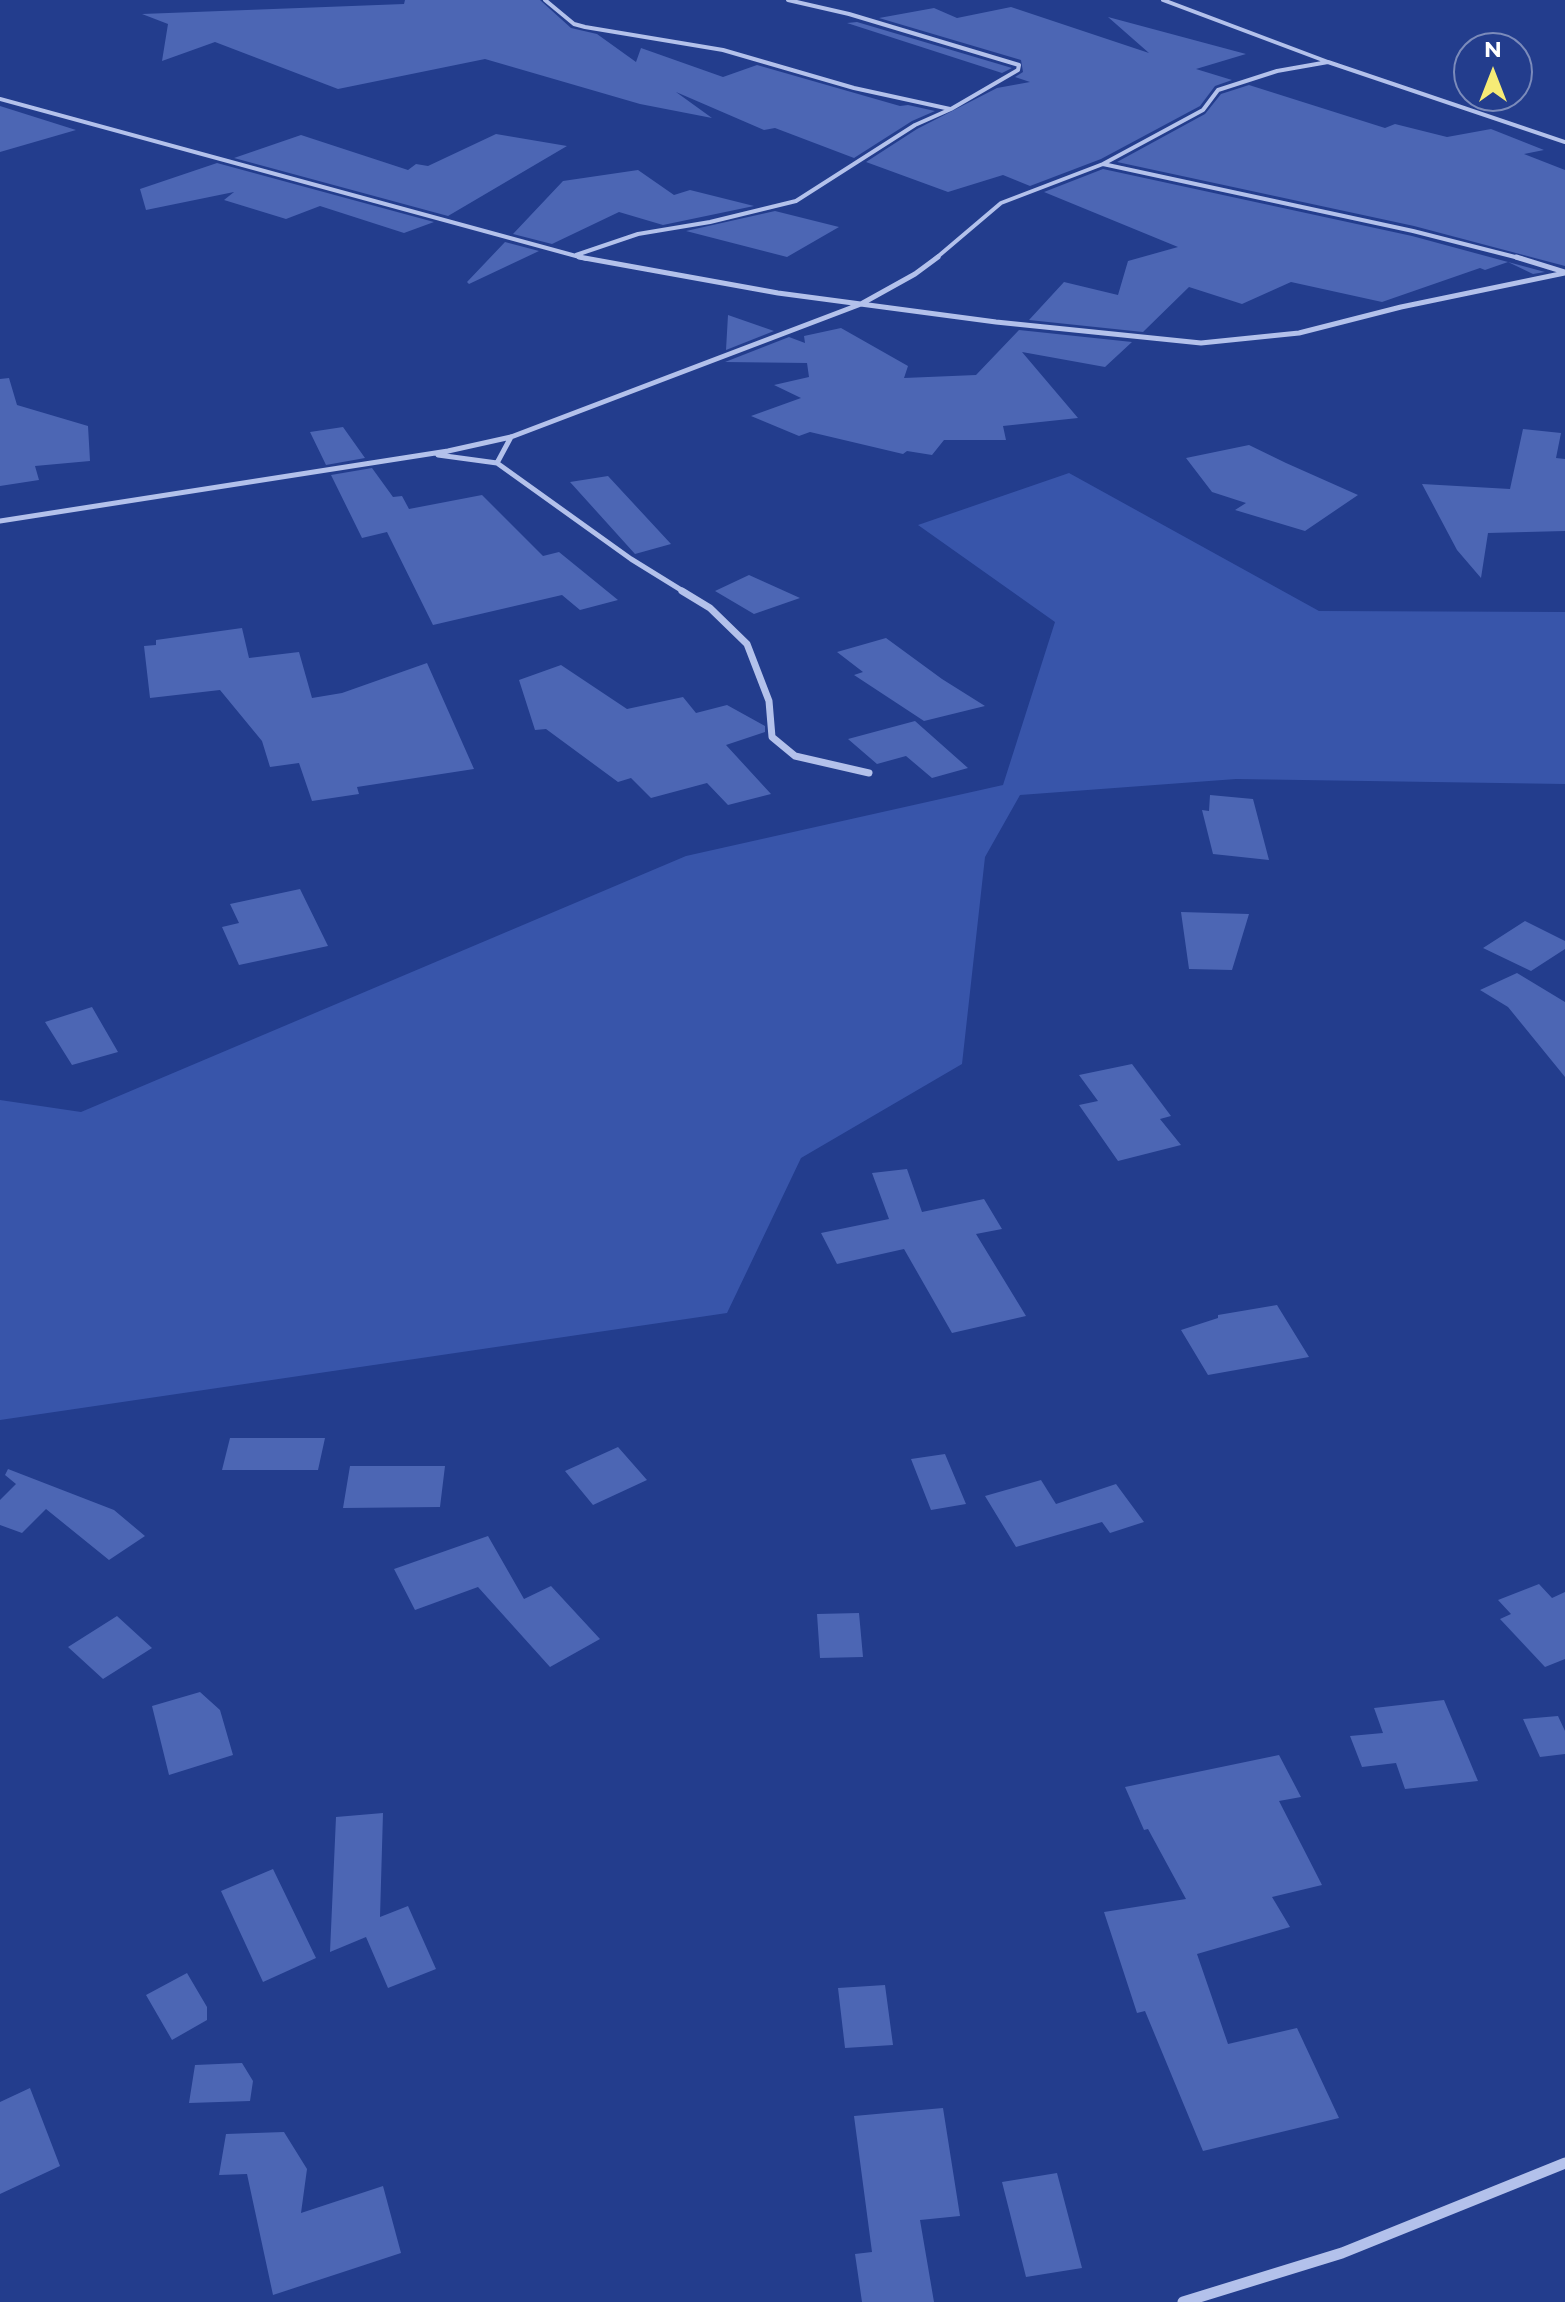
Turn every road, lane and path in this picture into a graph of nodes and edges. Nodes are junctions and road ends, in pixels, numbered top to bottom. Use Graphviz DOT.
graph roads {
  1 [pos="545,0"];
  2 [pos="788,0"];
  3 [pos="1163,0"];
  4 [pos="1328,62"];
  5 [pos="0,99"];
  6 [pos="951,109"];
  7 [pos="1565,142"];
  8 [pos="1103,164"];
  9 [pos="574,255"];
  10 [pos="1565,273"];
  11 [pos="861,304"];
  12 [pos="511,437"];
  13 [pos="428,454"];
  14 [pos="497,463"];
  15 [pos="0,521"];
  16 [pos="869,773"];
  17 [pos="1565,2163"];
  18 [pos="1183,2302"];
  1 -- 6 [label="street"];
  2 -- 6 [label="street"];
  3 -- 4 [label="street"];
  4 -- 7 [label="street"];
  4 -- 8 [label="street"];
  5 -- 9 [label="street"];
  6 -- 9 [label="street"];
  8 -- 10 [label="street"];
  8 -- 11 [label="street"];
  9 -- 11 [label="street"];
  10 -- 11 [label="street"];
  11 -- 12 [label="street"];
  12 -- 13 [label="street"];
  12 -- 14 [label="street"];
  13 -- 14 [label="street"];
  13 -- 15 [label="street"];
  14 -- 16 [label="street"];
  17 -- 18 [label="street"];
}
